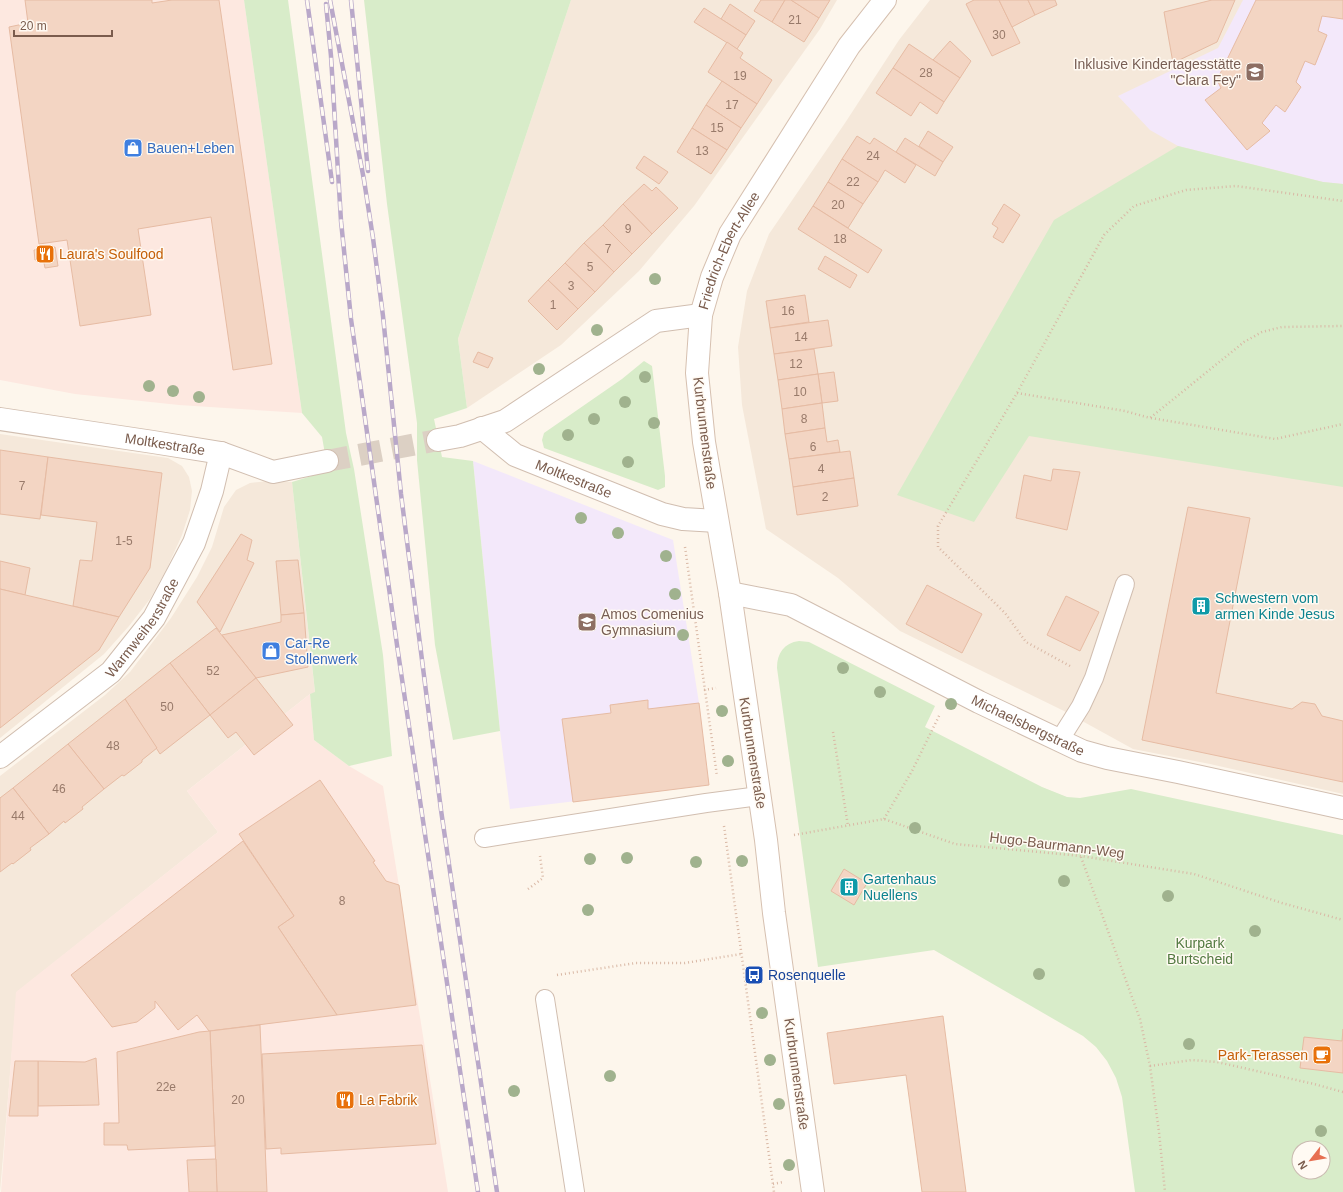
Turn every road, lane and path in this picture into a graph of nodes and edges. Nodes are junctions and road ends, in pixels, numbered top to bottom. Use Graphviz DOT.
graph roads {
  1 [pos="885,0"];
  2 [pos="1343,201"];
  3 [pos="702,315"];
  4 [pos="1343,326"];
  5 [pos="1017,393"];
  6 [pos="1150,418"];
  7 [pos="0,419"];
  8 [pos="1343,424"];
  9 [pos="482,428"];
  10 [pos="438,440"];
  11 [pos="221,454"];
  12 [pos="327,461"];
  13 [pos="717,520"];
  14 [pos="1125,584"];
  15 [pos="730,593"];
  16 [pos="1094,678"];
  17 [pos="833,732"];
  18 [pos="928,737"];
  19 [pos="1059,742"];
  20 [pos="0,757"];
  21 [pos="759,796"];
  22 [pos="721,801"];
  23 [pos="1343,808"];
  24 [pos="884,819"];
  25 [pos="848,826"];
  26 [pos="484,838"];
  27 [pos="766,840"];
  28 [pos="1081,856"];
  29 [pos="541,865"];
  30 [pos="528,890"];
  31 [pos="1343,920"];
  32 [pos="741,954"];
  33 [pos="573,972"];
  34 [pos="545,998"];
  35 [pos="1150,1066"];
  36 [pos="1343,1092"];
  37 [pos="575,1192"];
  38 [pos="774,1192"];
  39 [pos="813,1192"];
  40 [pos="1165,1192"];
  1 -- 3 [label="street, Friedrich-Ebert-Allee"];
  2 -- 5 [label="path"];
  3 -- 9 [label="street, Friedrich-Ebert-Allee"];
  3 -- 13 [label="street, Kurbrunnenstraße"];
  4 -- 6 [label="path"];
  5 -- 6 [label="path"];
  5 -- 16 [label="path"];
  6 -- 8 [label="path"];
  7 -- 11 [label="street, Moltkestraße"];
  9 -- 10 [label="street"];
  9 -- 13 [label="street, Moltkestraße"];
  11 -- 12 [label="street, Moltkestraße"];
  11 -- 20 [label="street, Warmweiherstraße"];
  13 -- 15 [label="street, Kurbrunnenstraße"];
  13 -- 22 [label="path"];
  14 -- 16 [label="lane"];
  15 -- 19 [label="street, Michaelsbergstraße"];
  15 -- 21 [label="street, Kurbrunnenstraße"];
  16 -- 19 [label="lane"];
  17 -- 25 [label="path"];
  18 -- 24 [label="path"];
  19 -- 23 [label="street, Michaelsbergstraße"];
  21 -- 22 [label="lane"];
  21 -- 27 [label="street, Kurbrunnenstraße"];
  22 -- 26 [label="lane"];
  22 -- 32 [label="path"];
  24 -- 25 [label="path"];
  24 -- 28 [label="path, Hugo-Baurmann-Weg"];
  25 -- 27 [label="path"];
  27 -- 39 [label="street, Kurbrunnenstraße"];
  28 -- 31 [label="path, Hugo-Baurmann-Weg"];
  28 -- 35 [label="path"];
  29 -- 30 [label="path"];
  32 -- 33 [label="path"];
  32 -- 38 [label="path"];
  34 -- 37 [label="lane"];
  35 -- 36 [label="path"];
  35 -- 40 [label="path"];
}
